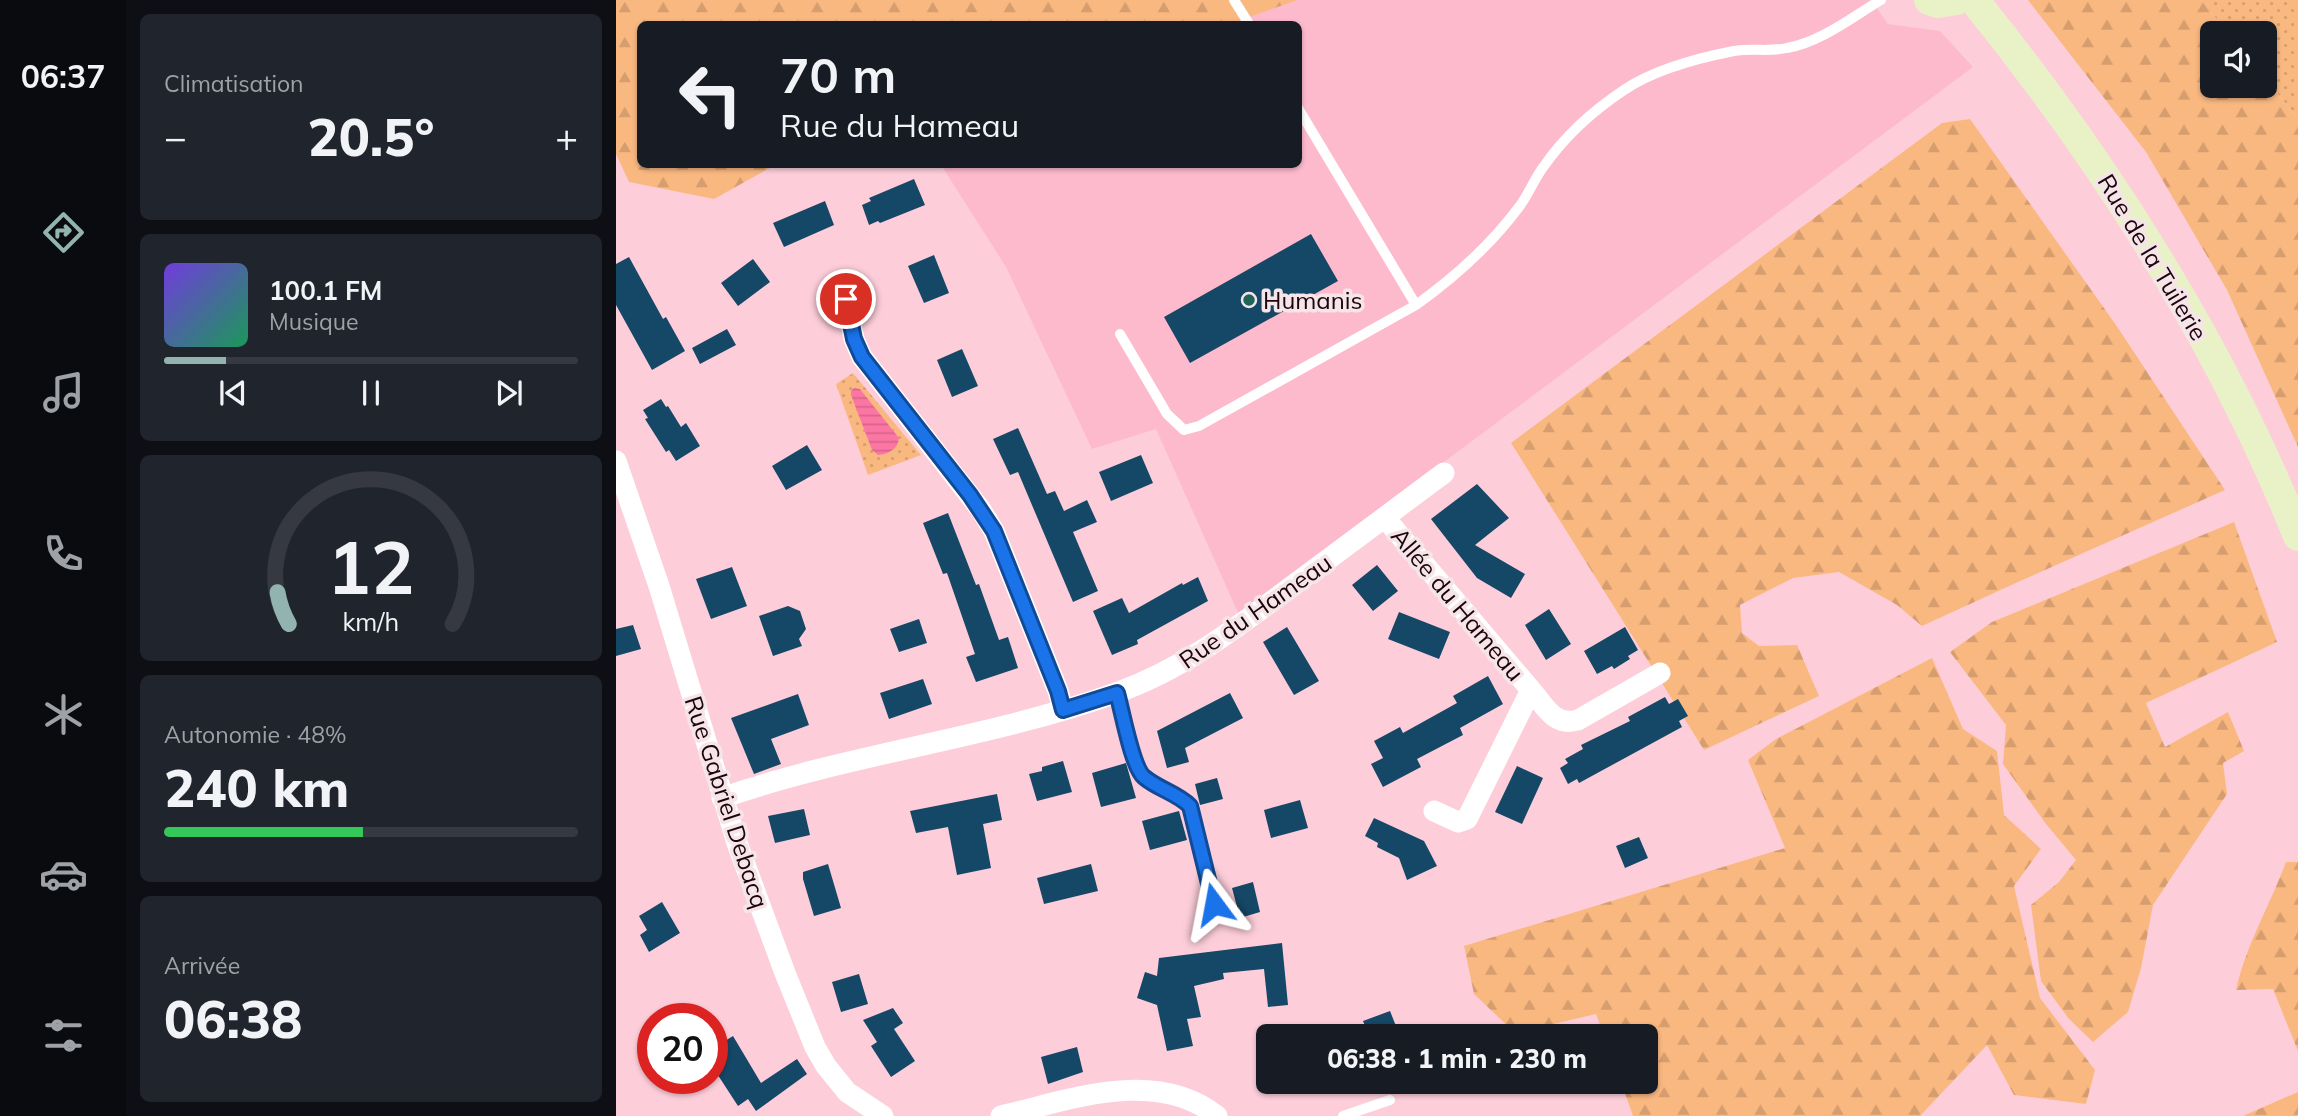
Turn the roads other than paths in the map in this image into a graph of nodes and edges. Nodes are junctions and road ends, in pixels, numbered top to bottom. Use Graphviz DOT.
graph roads {
  1 [pos="1234,0"];
  2 [pos="1881,0"];
  3 [pos="1929,0"];
  4 [pos="1957,0"];
  5 [pos="1974,0"];
  6 [pos="1247,21"];
  7 [pos="1302,115"];
  8 [pos="846,299"];
  9 [pos="1416,305"];
  10 [pos="1120,334"];
  11 [pos="616,461"];
  12 [pos="1444,473"];
  13 [pos="1385,518"];
  14 [pos="2298,536"];
  15 [pos="1660,673"];
  16 [pos="1531,690"];
  17 [pos="1117,693"];
  18 [pos="1063,710"];
  19 [pos="722,798"];
  20 [pos="1434,811"];
  21 [pos="1214,904"];
  22 [pos="1390,1100"];
  23 [pos="883,1116"];
  24 [pos="1001,1116"];
  25 [pos="1217,1116"];
  26 [pos="1343,1116"];
  1 -- 6 [label="lane"];
  2 -- 9 [label="lane"];
  3 -- 4 [label="street"];
  5 -- 14 [label="street, Rue de la Tuilerie"];
  7 -- 9 [label="lane"];
  8 -- 18 [label="street"];
  9 -- 10 [label="lane"];
  11 -- 19 [label="street, Rue Gabriel Debacq"];
  12 -- 13 [label="street, Rue du Hameau"];
  13 -- 16 [label="street, Allée du Hameau"];
  13 -- 17 [label="street, Rue du Hameau"];
  15 -- 16 [label="street, Allée du Hameau"];
  16 -- 20 [label="street, Allée du Hameau"];
  17 -- 18 [label="street, Rue du Hameau"];
  17 -- 21 [label="lane"];
  18 -- 19 [label="street, Rue du Hameau"];
  19 -- 23 [label="street, Rue Gabriel Debacq"];
  22 -- 26 [label="lane"];
  24 -- 25 [label="street"];
}
